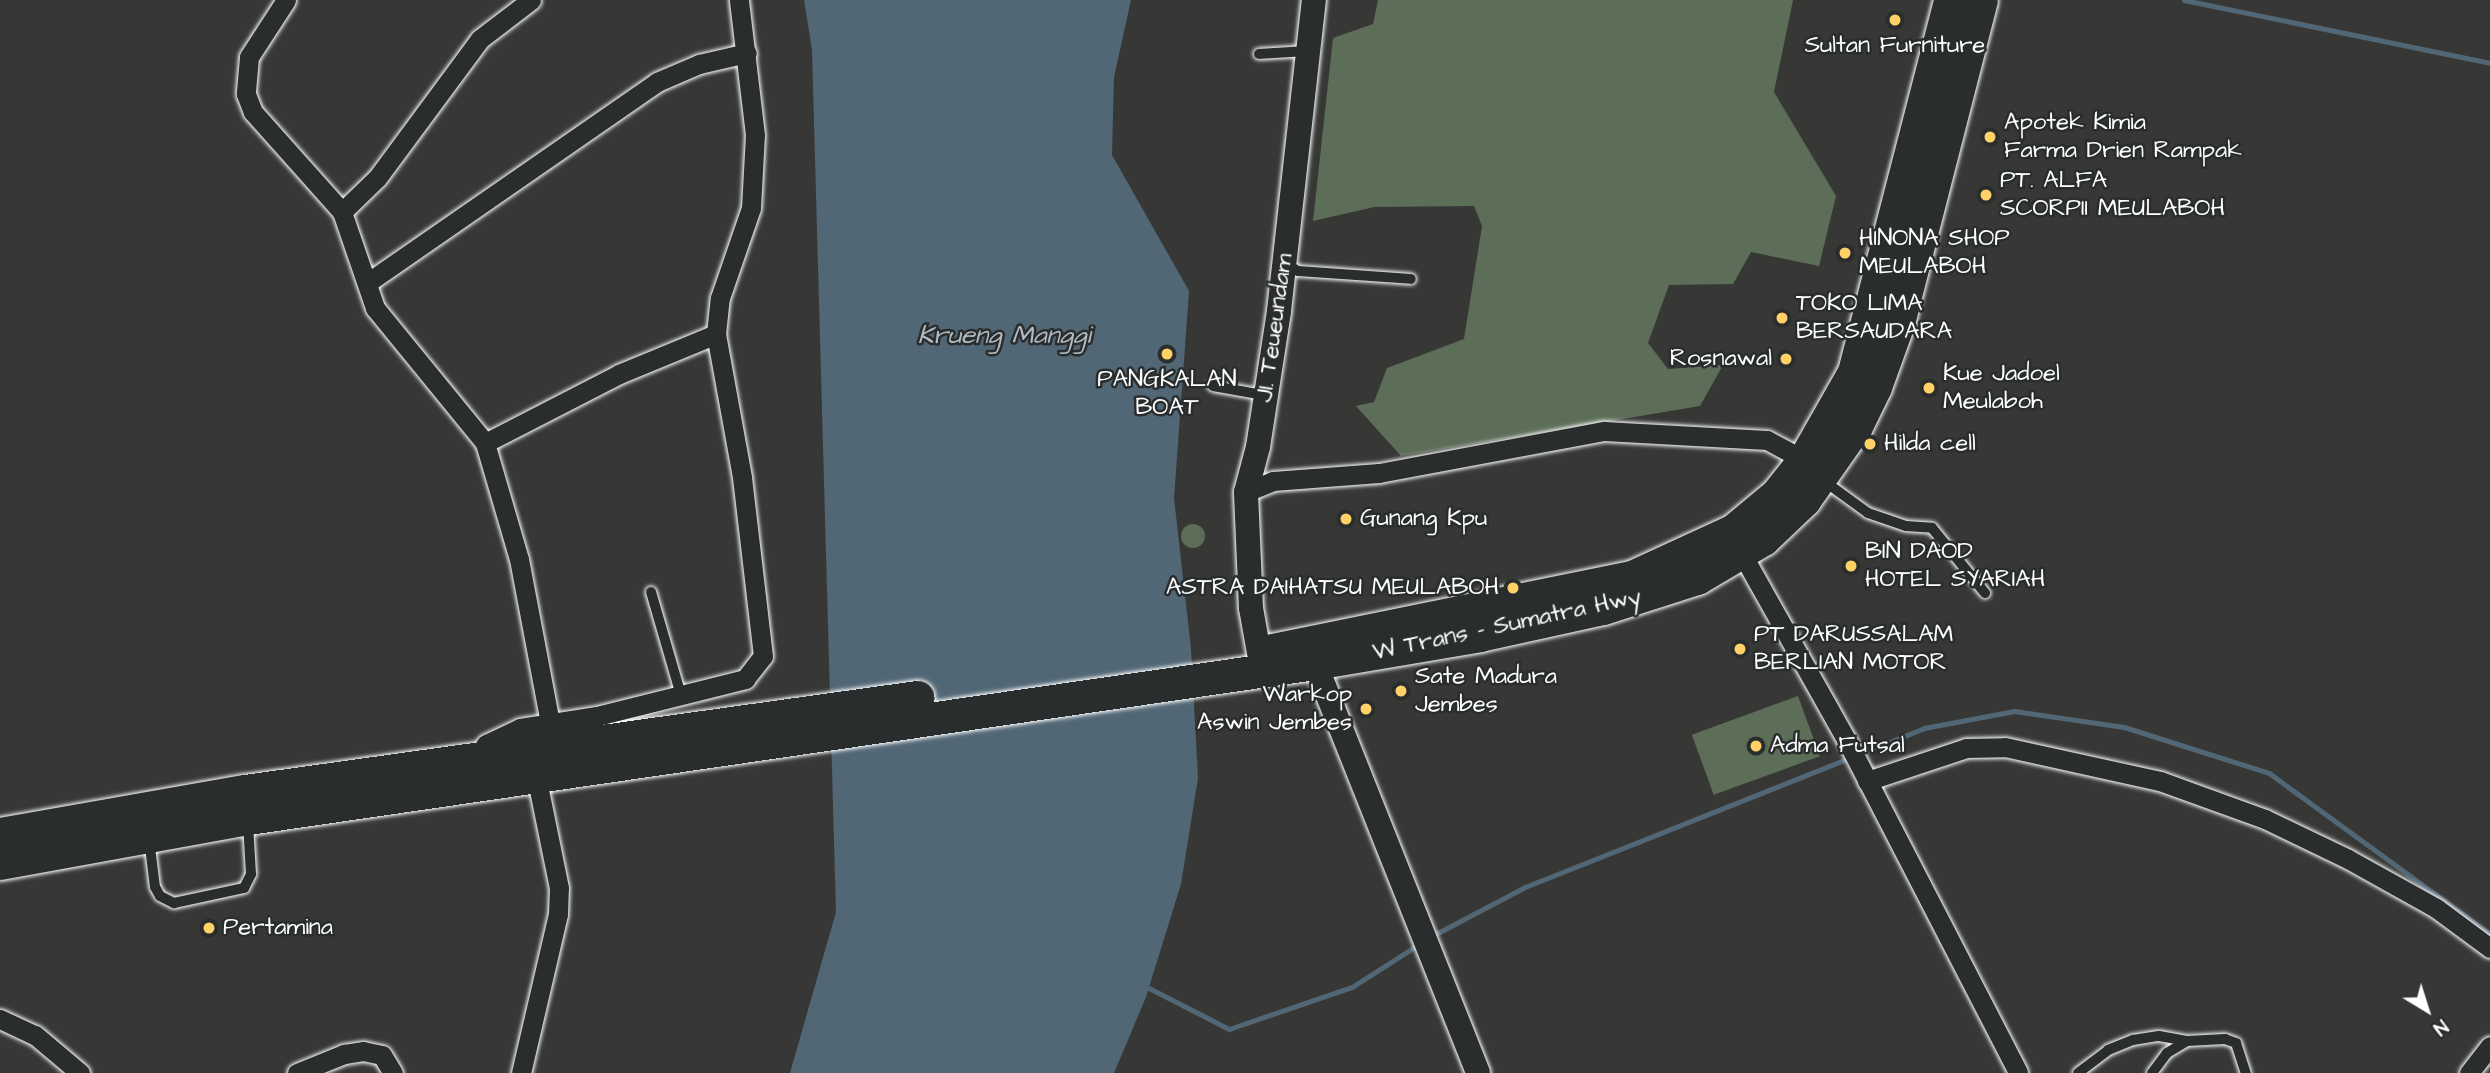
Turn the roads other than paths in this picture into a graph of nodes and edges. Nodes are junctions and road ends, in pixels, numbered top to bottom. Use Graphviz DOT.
graph roads {
  1 [pos="286,0"];
  2 [pos="740,0"];
  3 [pos="1314,0"];
  4 [pos="1950,0"];
  5 [pos="1981,0"];
  6 [pos="527,1"];
  7 [pos="1301,50"];
  8 [pos="747,54"];
  9 [pos="1259,54"];
  10 [pos="342,212"];
  11 [pos="1292,267"];
  12 [pos="1410,279"];
  13 [pos="367,284"];
  14 [pos="716,334"];
  15 [pos="1213,386"];
  16 [pos="1260,400"];
  17 [pos="485,443"];
  18 [pos="1812,470"];
  19 [pos="1246,492"];
  20 [pos="1742,554"];
  21 [pos="651,592"];
  22 [pos="1985,593"];
  23 [pos="1268,661"];
  24 [pos="1315,663"];
  25 [pos="681,695"];
  26 [pos="550,723"];
  27 [pos="776,728"];
  28 [pos="478,757"];
  29 [pos="536,775"];
  30 [pos="1865,776"];
  31 [pos="247,805"];
  32 [pos="0,834"];
  33 [pos="148,835"];
  34 [pos="0,863"];
  35 [pos="2490,948"];
  36 [pos="0,1019"];
  37 [pos="2187,1041"];
  38 [pos="2490,1046"];
  39 [pos="80,1073"];
  40 [pos="298,1073"];
  41 [pos="393,1073"];
  42 [pos="521,1073"];
  43 [pos="1478,1073"];
  44 [pos="2018,1073"];
  45 [pos="2078,1073"];
  46 [pos="2152,1073"];
  47 [pos="2246,1073"];
  48 [pos="2469,1073"];
  1 -- 10 [label="street"];
  2 -- 8 [label="street"];
  3 -- 7 [label="street, JI. Teueundam"];
  4 -- 18 [label="highway"];
  5 -- 18 [label="highway, W Trans - Sumatra Hwy"];
  6 -- 10 [label="street"];
  7 -- 9 [label="lane"];
  7 -- 11 [label="street, JI. Teueundam"];
  8 -- 13 [label="street"];
  8 -- 14 [label="street"];
  10 -- 13 [label="street"];
  11 -- 12 [label="lane"];
  11 -- 16 [label="street, JI. Teueundam"];
  13 -- 17 [label="street"];
  14 -- 17 [label="street"];
  14 -- 25 [label="street"];
  15 -- 16 [label="lane"];
  16 -- 19 [label="street, JI. Teueundam"];
  17 -- 26 [label="street"];
  18 -- 19 [label="street"];
  18 -- 20 [label="highway, W Trans - Sumatra Hwy"];
  18 -- 22 [label="lane"];
  18 -- 23 [label="highway"];
  19 -- 23 [label="street, JI. Teueundam"];
  20 -- 24 [label="highway, W Trans - Sumatra Hwy"];
  20 -- 30 [label="street"];
  21 -- 25 [label="lane"];
  23 -- 24 [label="highway, W Trans - Sumatra Hwy"];
  23 -- 27 [label="highway"];
  24 -- 43 [label="street"];
  25 -- 26 [label="street"];
  26 -- 28 [label="street"];
  27 -- 28 [label="highway"];
  27 -- 29 [label="highway"];
  28 -- 31 [label="highway"];
  29 -- 31 [label="highway"];
  29 -- 42 [label="street"];
  30 -- 35 [label="street"];
  30 -- 44 [label="street"];
  31 -- 32 [label="highway"];
  31 -- 33 [label="highway"];
  31 -- 33 [label="lane"];
  33 -- 34 [label="highway"];
  36 -- 39 [label="street"];
  37 -- 45 [label="lane"];
  37 -- 46 [label="lane"];
  37 -- 47 [label="lane"];
  38 -- 48 [label="street"];
  40 -- 41 [label="street"];
}
